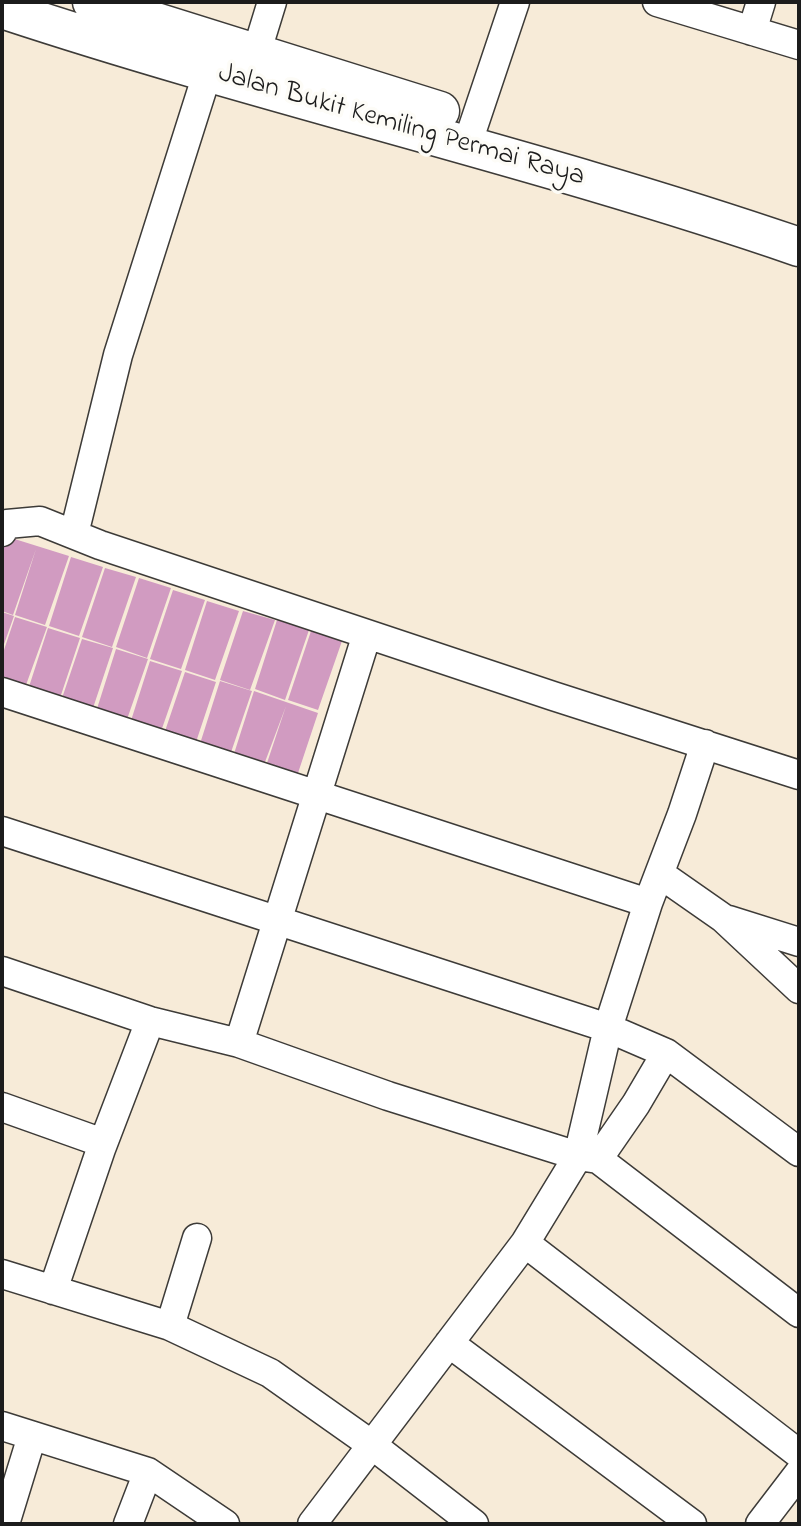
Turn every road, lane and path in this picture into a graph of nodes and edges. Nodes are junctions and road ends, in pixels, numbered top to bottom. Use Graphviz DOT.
graph roads {
  1 [pos="92,2"];
  2 [pos="272,2"];
  3 [pos="515,2"];
  4 [pos="657,2"];
  5 [pos="761,2"];
  6 [pos="6,13"];
  7 [pos="751,31"];
  8 [pos="799,46"];
  9 [pos="256,54"];
  10 [pos="208,71"];
  11 [pos="471,134"];
  12 [pos="799,220"];
  13 [pos="799,247"];
  14 [pos="2,532"];
  15 [pos="74,534"];
  16 [pos="367,634"];
  17 [pos="2,692"];
  18 [pos="705,744"];
  19 [pos="799,775"];
  20 [pos="316,794"];
  21 [pos="2,831"];
  22 [pos="660,874"];
  23 [pos="648,903"];
  24 [pos="723,918"];
  25 [pos="278,921"];
  26 [pos="799,942"];
  27 [pos="2,971"];
  28 [pos="799,989"];
  29 [pos="150,1021"];
  30 [pos="608,1028"];
  31 [pos="239,1043"];
  32 [pos="666,1054"];
  33 [pos="2,1107"];
  34 [pos="103,1143"];
  35 [pos="799,1152"];
  36 [pos="588,1158"];
  37 [pos="197,1238"];
  38 [pos="525,1243"];
  39 [pos="2,1274"];
  40 [pos="53,1290"];
  41 [pos="799,1313"];
  42 [pos="170,1326"];
  43 [pos="449,1343"];
  44 [pos="2,1426"];
  45 [pos="32,1437"];
  46 [pos="372,1445"];
  47 [pos="799,1454"];
  48 [pos="148,1472"];
  49 [pos="799,1473"];
  50 [pos="5,1524"];
  51 [pos="128,1524"];
  52 [pos="225,1524"];
  53 [pos="312,1524"];
  54 [pos="474,1524"];
  55 [pos="692,1524"];
  56 [pos="760,1524"];
  1 -- 9 [label="street, Jalan Bukit Kemiling Permai Raya"];
  2 -- 9 [label="street"];
  3 -- 11 [label="street"];
  4 -- 7 [label="street"];
  5 -- 7 [label="street"];
  6 -- 10 [label="street, Jalan Bukit Kemiling Permai Raya"];
  7 -- 8 [label="street"];
  9 -- 11 [label="street, Jalan Bukit Kemiling Permai Raya"];
  10 -- 11 [label="street, Jalan Bukit Kemiling Permai Raya"];
  10 -- 15 [label="street"];
  11 -- 12 [label="street, Jalan Bukit Kemiling Permai Raya"];
  11 -- 13 [label="street, Jalan Bukit Kemiling Permai Raya"];
  14 -- 15 [label="street"];
  15 -- 16 [label="street"];
  16 -- 18 [label="street"];
  16 -- 20 [label="street"];
  17 -- 20 [label="street"];
  18 -- 19 [label="street"];
  18 -- 22 [label="street"];
  20 -- 23 [label="street"];
  20 -- 25 [label="street"];
  21 -- 25 [label="street"];
  22 -- 23 [label="street"];
  22 -- 24 [label="street"];
  23 -- 30 [label="street"];
  24 -- 26 [label="street"];
  24 -- 28 [label="street"];
  25 -- 30 [label="street"];
  25 -- 31 [label="street"];
  27 -- 29 [label="street"];
  29 -- 31 [label="street"];
  29 -- 34 [label="street"];
  30 -- 32 [label="street"];
  30 -- 36 [label="street"];
  31 -- 36 [label="street"];
  32 -- 35 [label="street"];
  32 -- 36 [label="street"];
  33 -- 34 [label="street"];
  34 -- 40 [label="street"];
  36 -- 38 [label="street"];
  36 -- 41 [label="street"];
  37 -- 42 [label="street"];
  38 -- 43 [label="street"];
  38 -- 47 [label="street"];
  39 -- 40 [label="street"];
  40 -- 42 [label="street"];
  42 -- 46 [label="street"];
  43 -- 46 [label="street"];
  43 -- 55 [label="street"];
  44 -- 45 [label="street"];
  45 -- 48 [label="street"];
  45 -- 50 [label="street"];
  46 -- 53 [label="street"];
  46 -- 54 [label="street"];
  48 -- 51 [label="street"];
  48 -- 52 [label="street"];
  49 -- 56 [label="street"];
}
